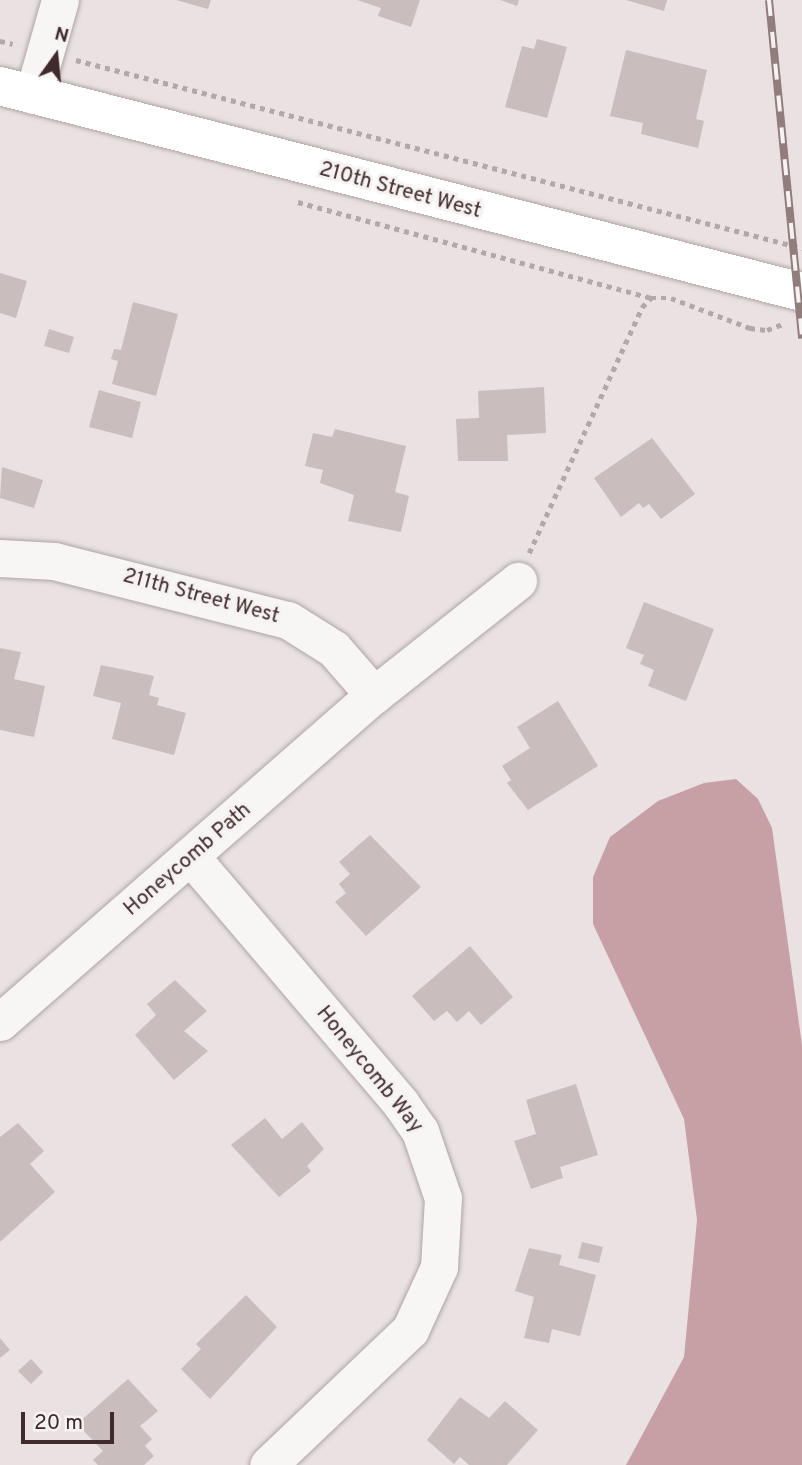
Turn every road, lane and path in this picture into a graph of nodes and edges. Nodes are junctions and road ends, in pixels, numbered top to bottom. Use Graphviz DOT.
graph roads {
  1 [pos="60,0"];
  2 [pos="0,41"];
  3 [pos="46,52"];
  4 [pos="17,91"];
  5 [pos="292,200"];
  6 [pos="802,248"];
  7 [pos="651,298"];
  8 [pos="795,307"];
  9 [pos="0,558"];
  10 [pos="518,581"];
  11 [pos="374,695"];
  12 [pos="192,858"];
  13 [pos="0,1022"];
  14 [pos="268,1465"];
  1 -- 3 [label="street"];
  2 -- 3 [label="path"];
  3 -- 4 [label="street"];
  3 -- 6 [label="path"];
  4 -- 8 [label="street, 210th Street West"];
  5 -- 7 [label="path"];
  7 -- 8 [label="path"];
  7 -- 10 [label="path"];
  9 -- 11 [label="street, 211th Street West"];
  10 -- 11 [label="street, Honeycomb Path"];
  11 -- 12 [label="street, Honeycomb Path"];
  12 -- 13 [label="street, Honeycomb Path"];
  12 -- 14 [label="street, Honeycomb Way"];
}
